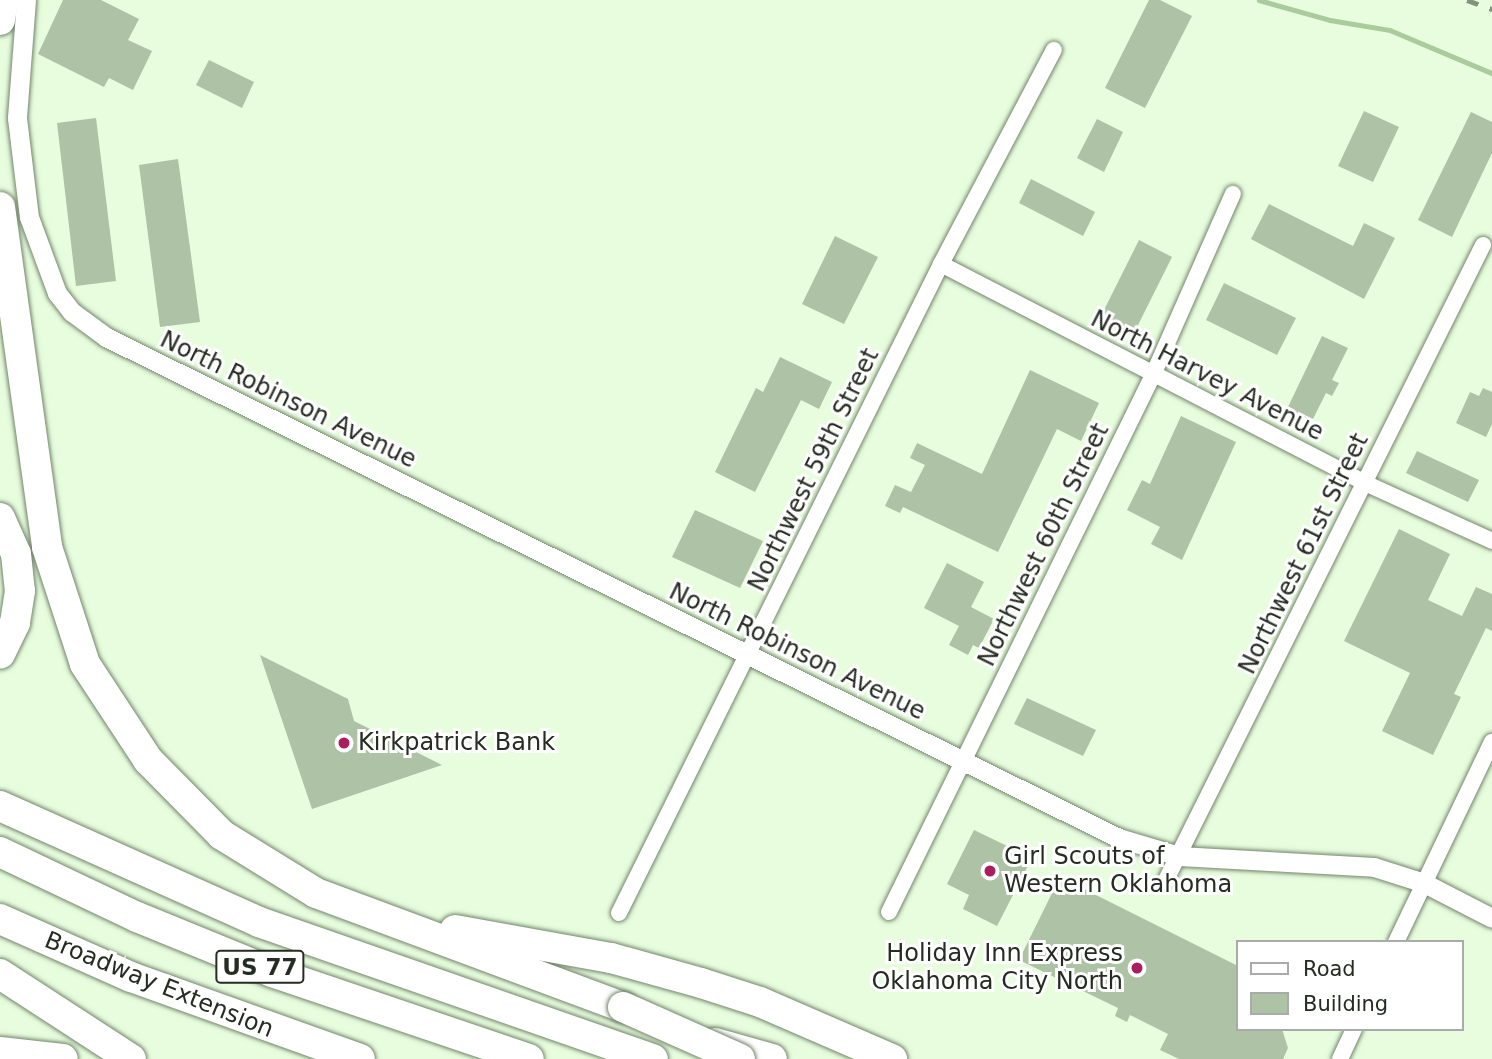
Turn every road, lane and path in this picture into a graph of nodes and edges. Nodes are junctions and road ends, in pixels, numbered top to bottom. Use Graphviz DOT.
graph roads {
  1 [pos="4,0"];
  2 [pos="26,0"];
  3 [pos="0,20"];
  4 [pos="1054,50"];
  5 [pos="1233,194"];
  6 [pos="0,207"];
  7 [pos="1483,245"];
  8 [pos="941,264"];
  9 [pos="1153,375"];
  10 [pos="1365,483"];
  11 [pos="0,518"];
  12 [pos="1492,541"];
  13 [pos="0,654"];
  14 [pos="749,655"];
  15 [pos="1492,742"];
  16 [pos="963,762"];
  17 [pos="0,806"];
  18 [pos="0,852"];
  19 [pos="1179,856"];
  20 [pos="1165,882"];
  21 [pos="1424,883"];
  22 [pos="889,912"];
  23 [pos="619,913"];
  24 [pos="1492,918"];
  25 [pos="0,919"];
  26 [pos="395,922"];
  27 [pos="1397,940"];
  28 [pos="368,962"];
  29 [pos="2,976"];
  30 [pos="1353,1031"];
  31 [pos="0,1052"];
  32 [pos="63,1059"];
  33 [pos="131,1059"];
  34 [pos="360,1059"];
  35 [pos="529,1059"];
  36 [pos="653,1059"];
  37 [pos="740,1059"];
  38 [pos="772,1059"];
  39 [pos="892,1059"];
  40 [pos="1340,1059"];
  1 -- 3 [label="highway"];
  2 -- 14 [label="street, North Robinson Avenue"];
  4 -- 8 [label="street, Northwest 59th Street"];
  5 -- 9 [label="street, Northwest 60th Street"];
  6 -- 26 [label="highway"];
  7 -- 10 [label="street, Northwest 61st Street"];
  8 -- 9 [label="street, North Harvey Avenue"];
  8 -- 14 [label="street, Northwest 59th Street"];
  9 -- 10 [label="street, North Harvey Avenue"];
  9 -- 16 [label="street, Northwest 60th Street"];
  10 -- 12 [label="street, North Harvey Avenue"];
  10 -- 19 [label="street, Northwest 61st Street"];
  11 -- 13 [label="highway"];
  14 -- 16 [label="street, North Robinson Avenue"];
  14 -- 23 [label="street, Northwest 59th Street"];
  15 -- 21 [label="street"];
  16 -- 19 [label="street, North Robinson Avenue"];
  16 -- 22 [label="street, Northwest 60th Street"];
  17 -- 28 [label="highway"];
  18 -- 35 [label="highway, US 77"];
  19 -- 20 [label="street, Northwest 61st Street"];
  19 -- 21 [label="street, North Robinson Avenue"];
  21 -- 24 [label="street, North Robinson Avenue"];
  21 -- 27 [label="street"];
  25 -- 34 [label="highway, Broadway Extension / US 77"];
  26 -- 37 [label="highway, bridge"];
  26 -- 39 [label="highway"];
  28 -- 36 [label="highway"];
  28 -- 38 [label="highway"];
  29 -- 33 [label="highway"];
  30 -- 40 [label="street"];
  31 -- 32 [label="highway"];
}
